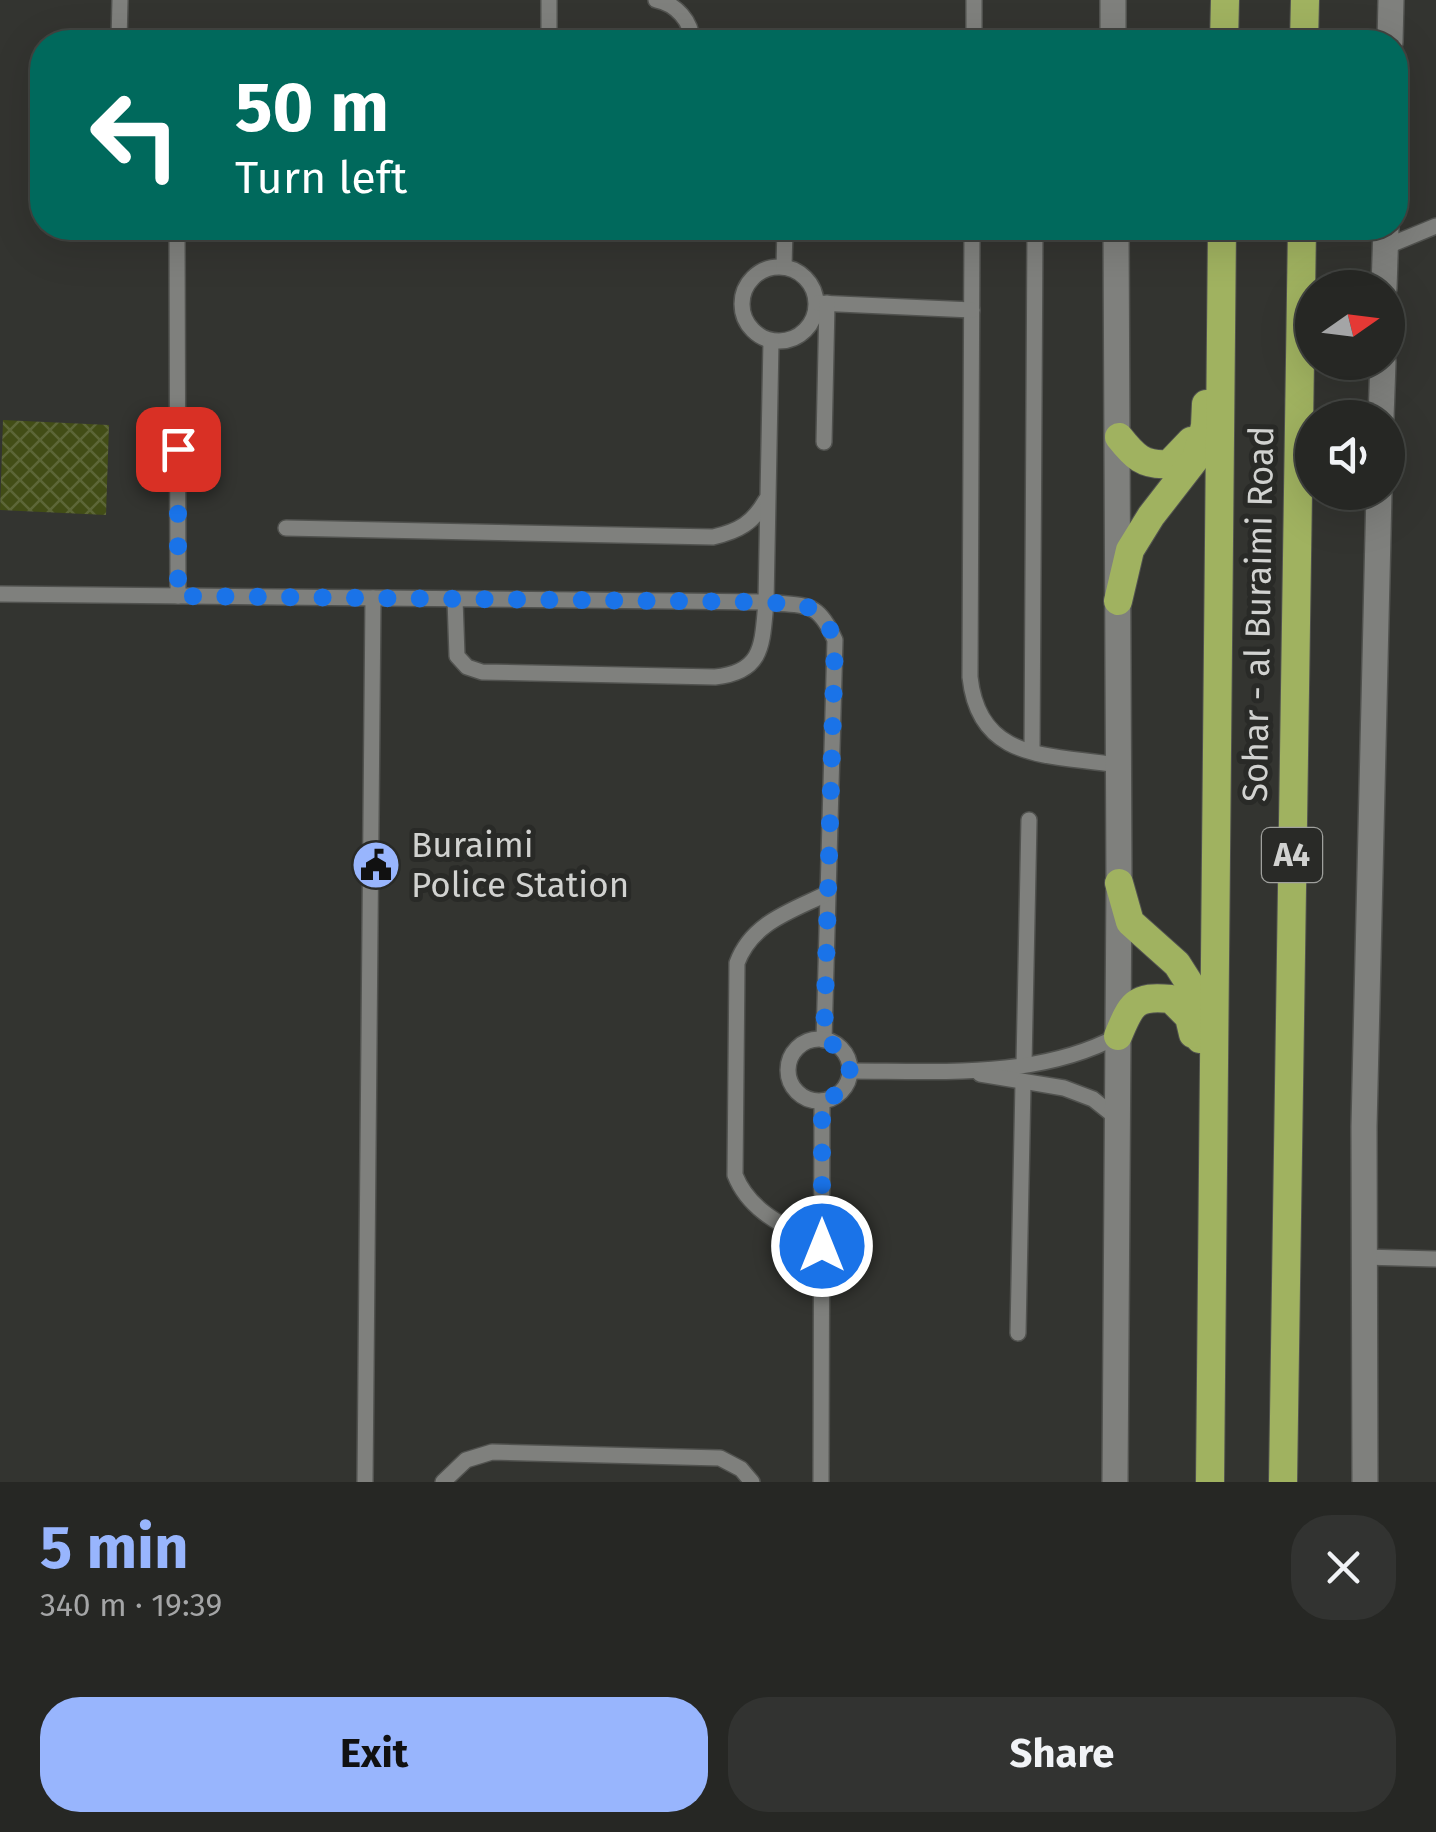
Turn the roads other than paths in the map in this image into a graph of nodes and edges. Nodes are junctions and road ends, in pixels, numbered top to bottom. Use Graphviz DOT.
graph roads {
  1 [pos="120,0"];
  2 [pos="549,0"];
  3 [pos="656,0"];
  4 [pos="974,0"];
  5 [pos="1113,0"];
  6 [pos="1305,0"];
  7 [pos="1391,0"];
  8 [pos="119,30"];
  9 [pos="549,30"];
  10 [pos="690,30"];
  11 [pos="974,30"];
  12 [pos="1113,30"];
  13 [pos="1304,30"];
  14 [pos="1390,30"];
  15 [pos="1436,226"];
  16 [pos="1408,232"];
  17 [pos="177,240"];
  18 [pos="785,240"];
  19 [pos="972,240"];
  20 [pos="1035,240"];
  21 [pos="1116,240"];
  22 [pos="1212,240"];
  23 [pos="1222,240"];
  24 [pos="1302,240"];
  25 [pos="1386,240"];
  26 [pos="784,267"];
  27 [pos="1385,270"];
  28 [pos="822,303"];
  29 [pos="972,310"];
  30 [pos="771,341"];
  31 [pos="1207,357"];
  32 [pos="1118,436"];
  33 [pos="824,442"];
  34 [pos="768,497"];
  35 [pos="1379,510"];
  36 [pos="286,528"];
  37 [pos="0,594"];
  38 [pos="178,596"];
  39 [pos="373,598"];
  40 [pos="455,599"];
  41 [pos="1118,600"];
  42 [pos="766,602"];
  43 [pos="1032,751"];
  44 [pos="1116,764"];
  45 [pos="1029,820"];
  46 [pos="1119,883"];
  47 [pos="828,893"];
  48 [pos="1118,1036"];
  49 [pos="824,1040"];
  50 [pos="1024,1064"];
  51 [pos="1200,1066"];
  52 [pos="850,1071"];
  53 [pos="966,1071"];
  54 [pos="1023,1083"];
  55 [pos="822,1101"];
  56 [pos="1118,1120"];
  57 [pos="822,1246"];
  58 [pos="1364,1258"];
  59 [pos="1436,1258"];
  60 [pos="1018,1333"];
  61 [pos="365,1482"];
  62 [pos="443,1482"];
  63 [pos="752,1482"];
  64 [pos="821,1482"];
  65 [pos="1115,1482"];
  66 [pos="1199,1482"];
  67 [pos="1210,1482"];
  68 [pos="1283,1482"];
  69 [pos="1364,1482"];
  1 -- 8 [label="lane"];
  2 -- 9 [label="lane"];
  3 -- 10 [label="lane"];
  4 -- 11 [label="lane"];
  5 -- 12 [label="street"];
  6 -- 13 [label="highway"];
  7 -- 14 [label="street"];
  15 -- 16 [label="lane"];
  17 -- 38 [label="lane"];
  18 -- 26 [label="lane"];
  19 -- 29 [label="lane"];
  20 -- 43 [label="lane"];
  21 -- 32 [label="street"];
  22 -- 31 [label="highway"];
  23 -- 67 [label="highway, Sohar - al Buraimi Road / A4"];
  24 -- 68 [label="highway, Sohar - al Buraimi Road / A4"];
  25 -- 27 [label="street"];
  26 -- 28 [label="lane"];
  26 -- 30 [label="lane"];
  28 -- 29 [label="lane"];
  28 -- 30 [label="lane"];
  28 -- 33 [label="lane"];
  29 -- 43 [label="lane"];
  30 -- 34 [label="lane"];
  31 -- 32 [label="highway"];
  31 -- 41 [label="highway"];
  32 -- 41 [label="street"];
  34 -- 36 [label="lane"];
  34 -- 42 [label="lane"];
  35 -- 58 [label="street"];
  37 -- 38 [label="lane"];
  38 -- 39 [label="lane"];
  39 -- 40 [label="lane"];
  39 -- 61 [label="lane"];
  40 -- 42 [label="lane"];
  40 -- 42 [label="lane"];
  41 -- 44 [label="street"];
  42 -- 47 [label="lane"];
  43 -- 44 [label="lane"];
  44 -- 46 [label="street"];
  45 -- 50 [label="lane"];
  46 -- 48 [label="street"];
  46 -- 51 [label="highway"];
  47 -- 49 [label="lane"];
  47 -- 57 [label="lane"];
  48 -- 50 [label="lane"];
  48 -- 51 [label="highway"];
  48 -- 56 [label="street"];
  49 -- 52 [label="lane"];
  49 -- 55 [label="lane"];
  50 -- 53 [label="lane"];
  51 -- 66 [label="highway"];
  52 -- 53 [label="lane"];
  52 -- 55 [label="lane"];
  53 -- 54 [label="lane"];
  54 -- 56 [label="lane"];
  54 -- 60 [label="lane"];
  55 -- 57 [label="lane"];
  56 -- 65 [label="street"];
  57 -- 64 [label="lane"];
  58 -- 59 [label="lane"];
  58 -- 69 [label="street"];
  62 -- 63 [label="lane"];
}
